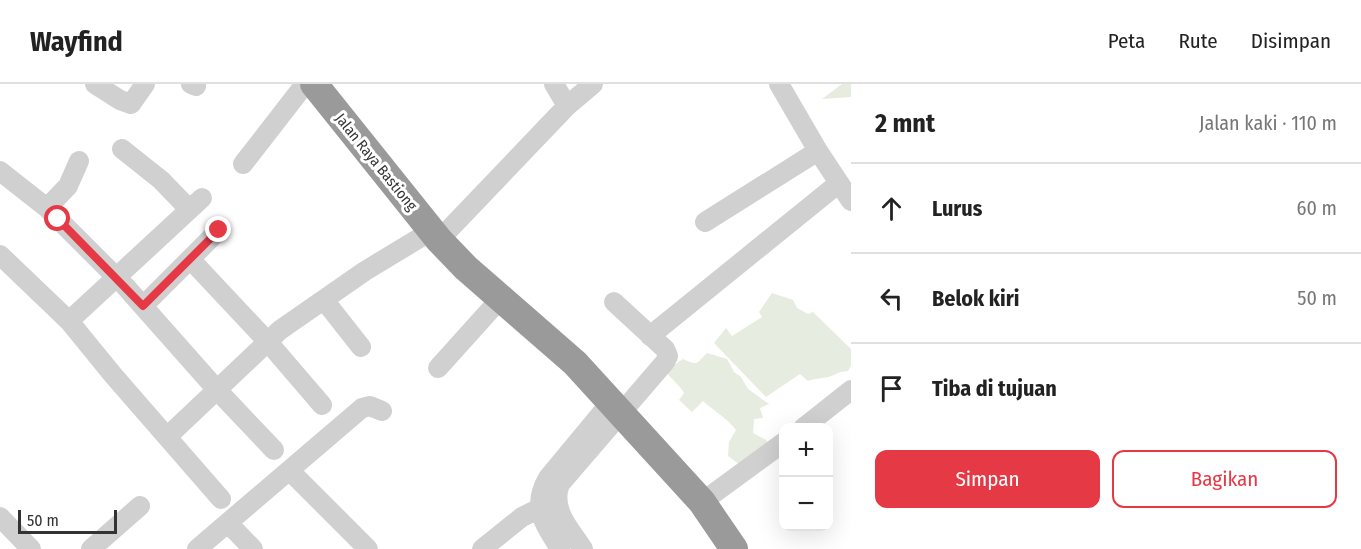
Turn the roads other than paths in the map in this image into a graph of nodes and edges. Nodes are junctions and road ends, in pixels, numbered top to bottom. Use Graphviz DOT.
graph roads {
  1 [pos="95,84"];
  2 [pos="146,84"];
  3 [pos="305,84"];
  4 [pos="314,84"];
  5 [pos="554,84"];
  6 [pos="593,84"];
  7 [pos="779,84"];
  8 [pos="567,106"];
  9 [pos="122,149"];
  10 [pos="818,151"];
  11 [pos="80,161"];
  12 [pos="243,164"];
  13 [pos="0,171"];
  14 [pos="839,183"];
  15 [pos="851,201"];
  16 [pos="47,208"];
  17 [pos="705,222"];
  18 [pos="219,230"];
  19 [pos="435,235"];
  20 [pos="0,255"];
  21 [pos="190,259"];
  22 [pos="117,278"];
  23 [pos="501,298"];
  24 [pos="324,300"];
  25 [pos="614,302"];
  26 [pos="143,306"];
  27 [pos="69,321"];
  28 [pos="650,336"];
  29 [pos="268,342"];
  30 [pos="361,347"];
  31 [pos="438,368"];
  32 [pos="851,390"];
  33 [pos="218,391"];
  34 [pos="322,405"];
  35 [pos="616,408"];
  36 [pos="382,411"];
  37 [pos="809,423"];
  38 [pos="167,437"];
  39 [pos="779,445"];
  40 [pos="274,450"];
  41 [pos="290,471"];
  42 [pos="221,499"];
  43 [pos="702,502"];
  44 [pos="140,506"];
  45 [pos="540,508"];
  46 [pos="0,518"];
  47 [pos="228,523"];
  48 [pos="32,549"];
  49 [pos="91,549"];
  50 [pos="197,549"];
  51 [pos="253,549"];
  52 [pos="368,549"];
  53 [pos="482,549"];
  54 [pos="560,549"];
  55 [pos="583,549"];
  56 [pos="734,549"];
  1 -- 2 [label="street"];
  3 -- 12 [label="street"];
  4 -- 19 [label="highway, Jalan Raya Bastiong"];
  5 -- 8 [label="street"];
  6 -- 8 [label="street"];
  7 -- 10 [label="street"];
  8 -- 19 [label="street"];
  9 -- 22 [label="street"];
  10 -- 14 [label="street"];
  10 -- 17 [label="street"];
  11 -- 16 [label="street"];
  13 -- 16 [label="street"];
  14 -- 15 [label="street"];
  14 -- 28 [label="street"];
  16 -- 22 [label="street"];
  18 -- 21 [label="street"];
  19 -- 23 [label="highway, Jalan Raya Bastiong"];
  19 -- 24 [label="street"];
  20 -- 27 [label="street"];
  21 -- 26 [label="street"];
  21 -- 29 [label="street"];
  22 -- 26 [label="street"];
  22 -- 27 [label="street"];
  23 -- 31 [label="street"];
  23 -- 35 [label="highway, Jalan Raya Bastiong"];
  24 -- 29 [label="street"];
  24 -- 30 [label="street"];
  25 -- 28 [label="street"];
  26 -- 33 [label="street"];
  27 -- 38 [label="street"];
  28 -- 35 [label="street"];
  29 -- 33 [label="street"];
  29 -- 34 [label="street"];
  32 -- 37 [label="street"];
  33 -- 38 [label="street"];
  33 -- 40 [label="street"];
  35 -- 43 [label="highway, Jalan Raya Bastiong"];
  35 -- 45 [label="street"];
  35 -- 55 [label="street"];
  36 -- 41 [label="street"];
  38 -- 42 [label="street"];
  39 -- 43 [label="street"];
  41 -- 47 [label="street"];
  41 -- 52 [label="street"];
  43 -- 56 [label="highway, Jalan Raya Bastiong"];
  44 -- 49 [label="street"];
  45 -- 53 [label="street"];
  45 -- 54 [label="street"];
  46 -- 48 [label="street"];
  47 -- 50 [label="street"];
  47 -- 51 [label="street"];
}
